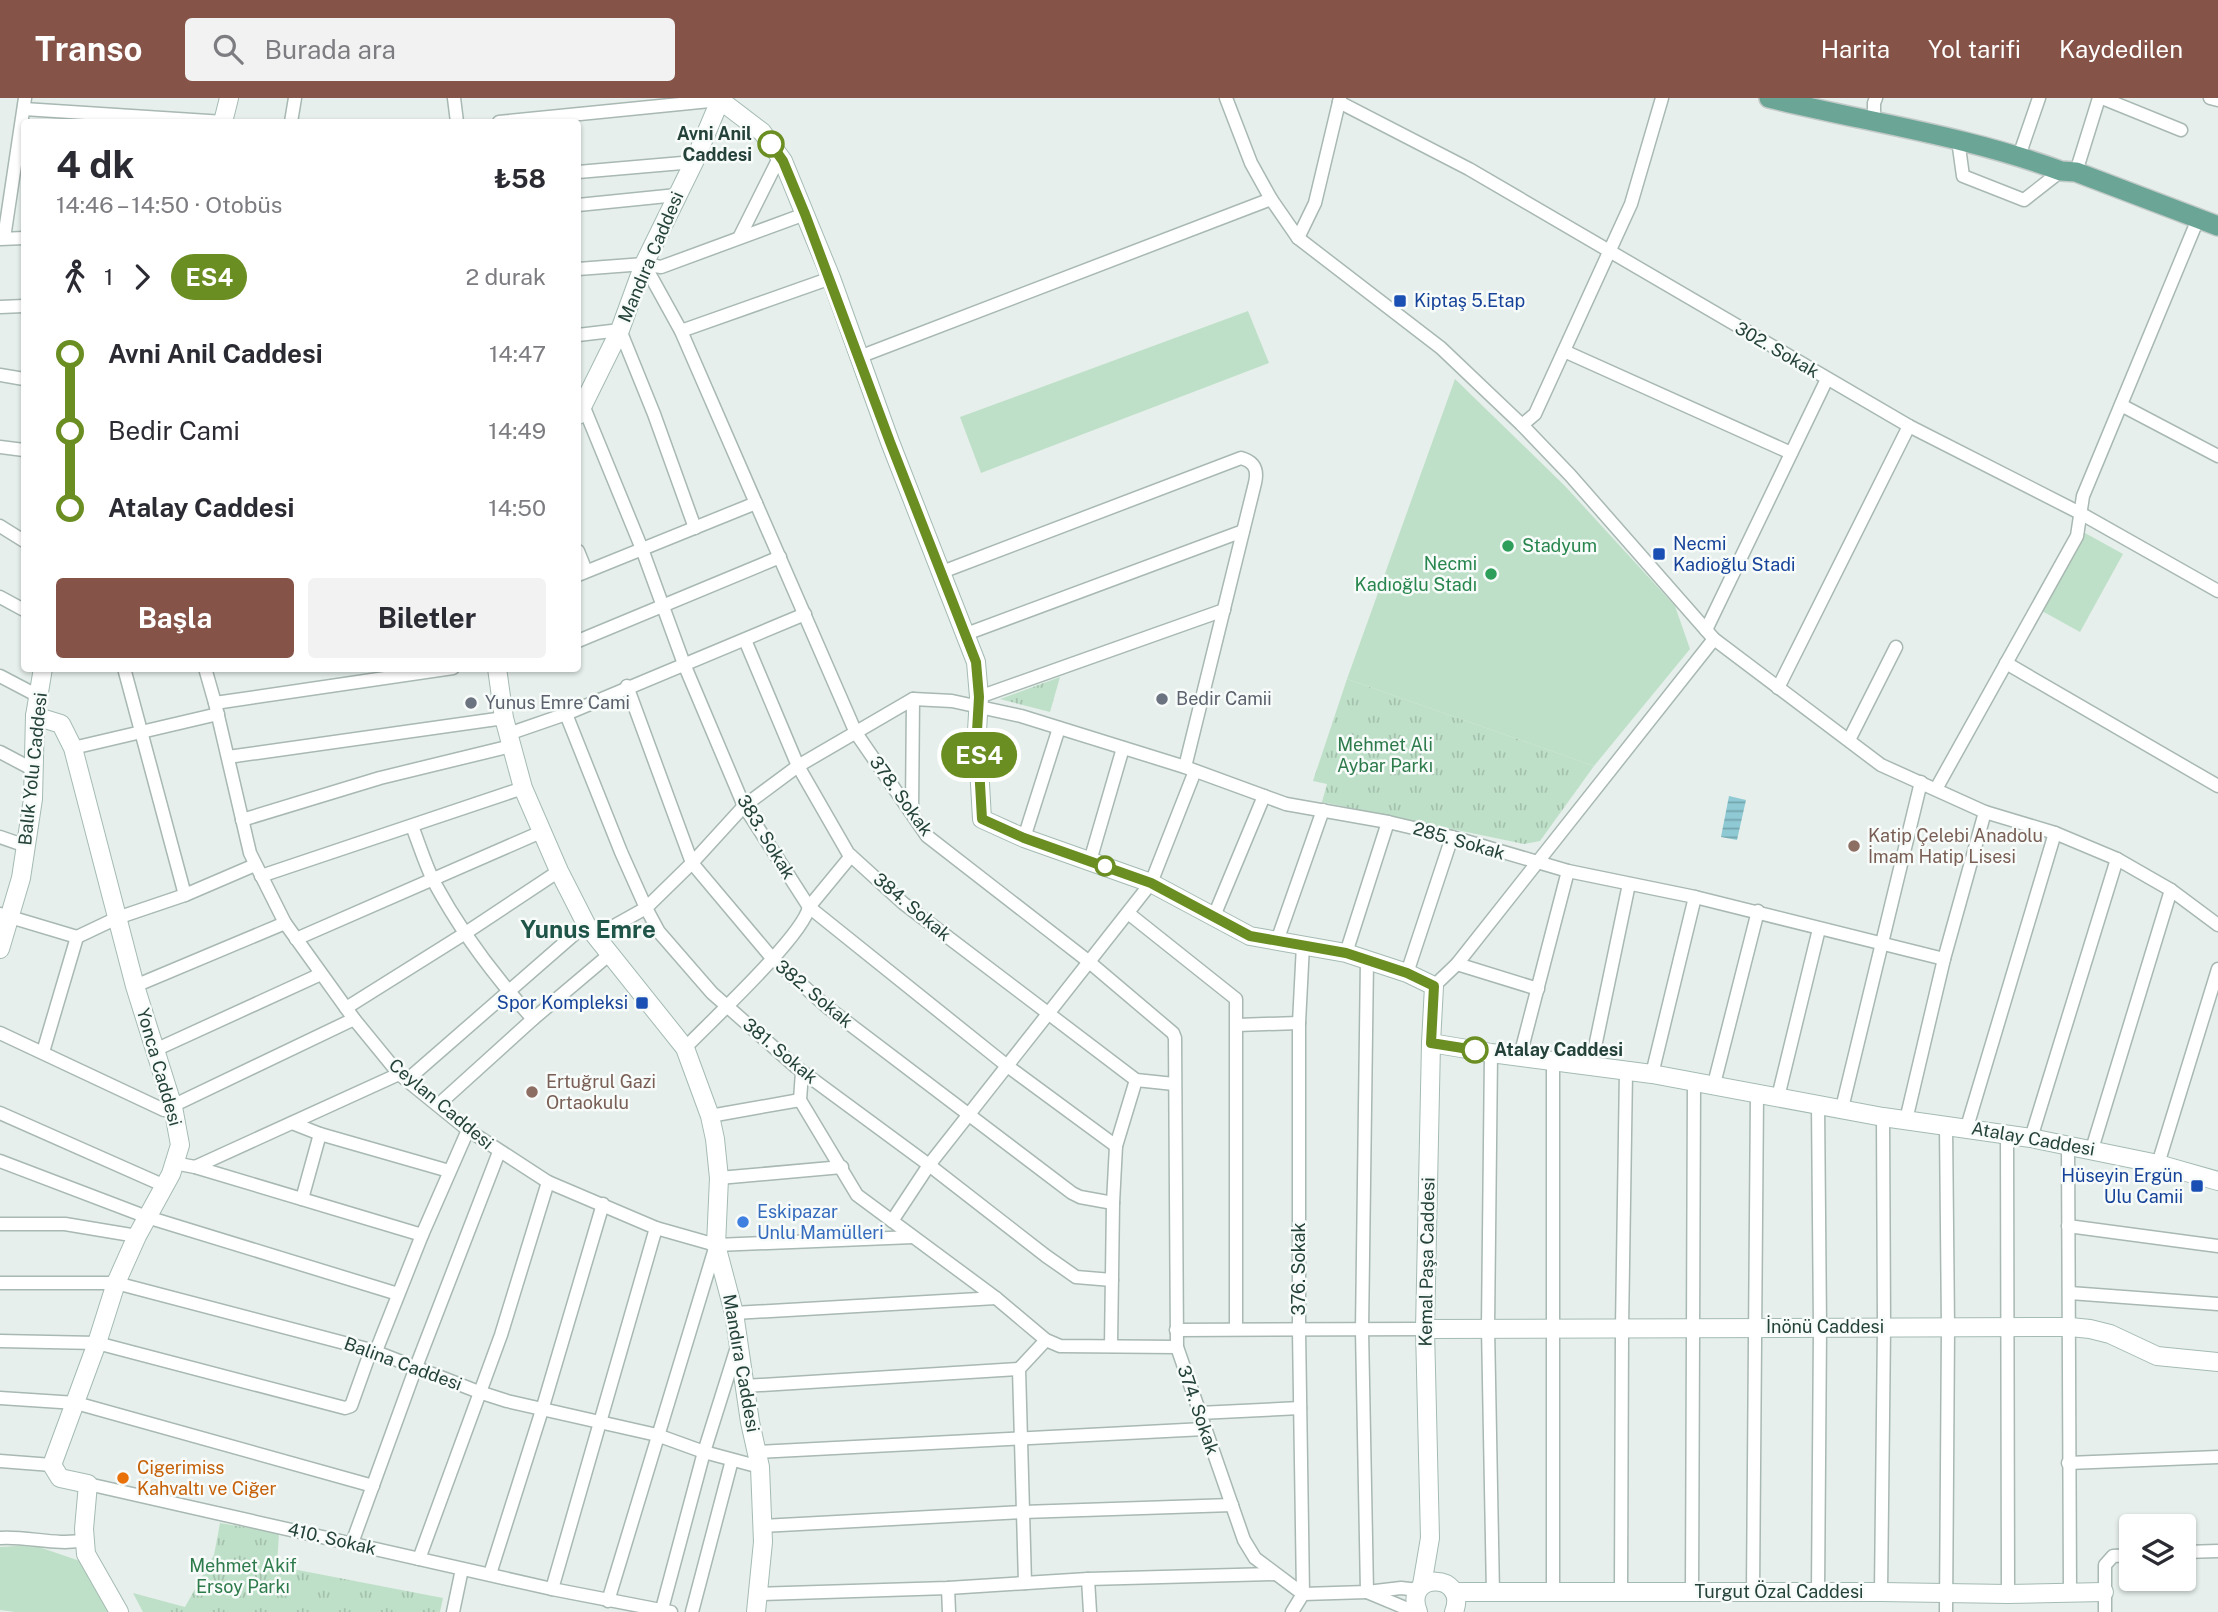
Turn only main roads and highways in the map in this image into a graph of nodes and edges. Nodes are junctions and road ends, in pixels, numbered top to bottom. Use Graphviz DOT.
graph roads {
  1 [pos="1769,98"];
  2 [pos="2218,226"];
  1 -- 2 [label="main road"];
}
